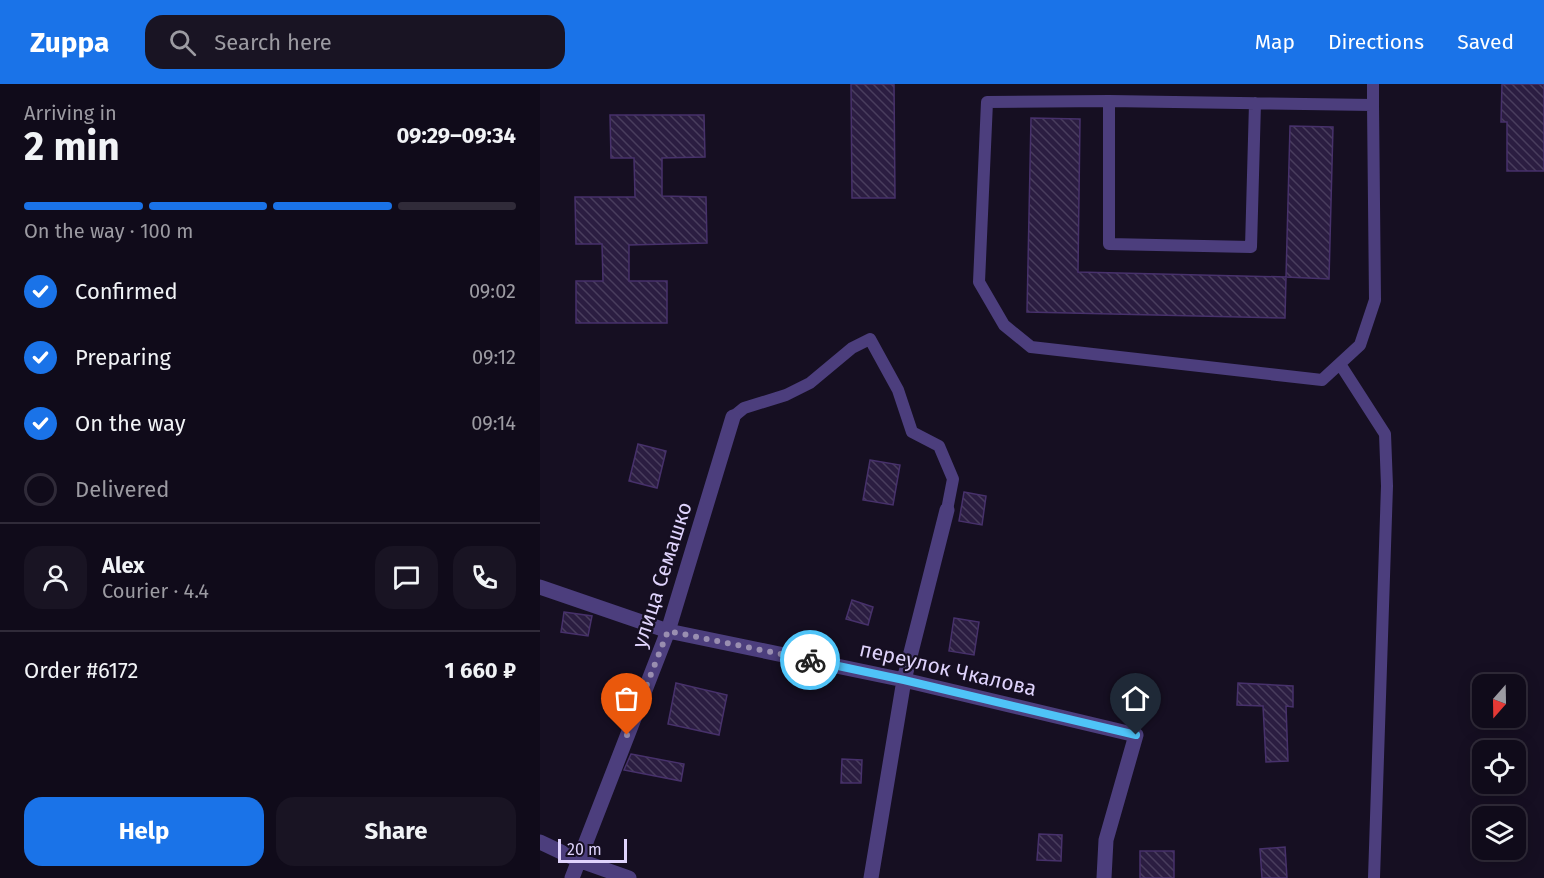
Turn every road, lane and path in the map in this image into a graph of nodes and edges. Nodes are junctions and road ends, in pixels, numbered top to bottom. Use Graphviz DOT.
graph roads {
  1 [pos="1373,84"];
  2 [pos="1109,100"];
  3 [pos="1255,103"];
  4 [pos="1373,105"];
  5 [pos="1340,363"];
  6 [pos="733,417"];
  7 [pos="947,510"];
  8 [pos="540,587"];
  9 [pos="668,631"];
  10 [pos="904,680"];
  11 [pos="540,842"];
  12 [pos="578,860"];
  13 [pos="572,878"];
  14 [pos="629,878"];
  15 [pos="871,878"];
  16 [pos="1104,878"];
  17 [pos="1374,878"];
  1 -- 4 [label="lane"];
  2 -- 3 [label="lane"];
  2 -- 3 [label="lane"];
  2 -- 5 [label="lane"];
  3 -- 4 [label="lane"];
  4 -- 5 [label="lane"];
  5 -- 17 [label="lane"];
  6 -- 7 [label="lane"];
  6 -- 9 [label="street, улица Семашко"];
  7 -- 10 [label="street"];
  8 -- 9 [label="street, переулок Чкалова"];
  9 -- 10 [label="street, переулок Чкалова"];
  9 -- 12 [label="street, улица Семашко"];
  10 -- 15 [label="street"];
  10 -- 16 [label="street, переулок Чкалова"];
  11 -- 12 [label="street"];
  12 -- 13 [label="street, улица Семашко"];
  12 -- 14 [label="street"];
}
